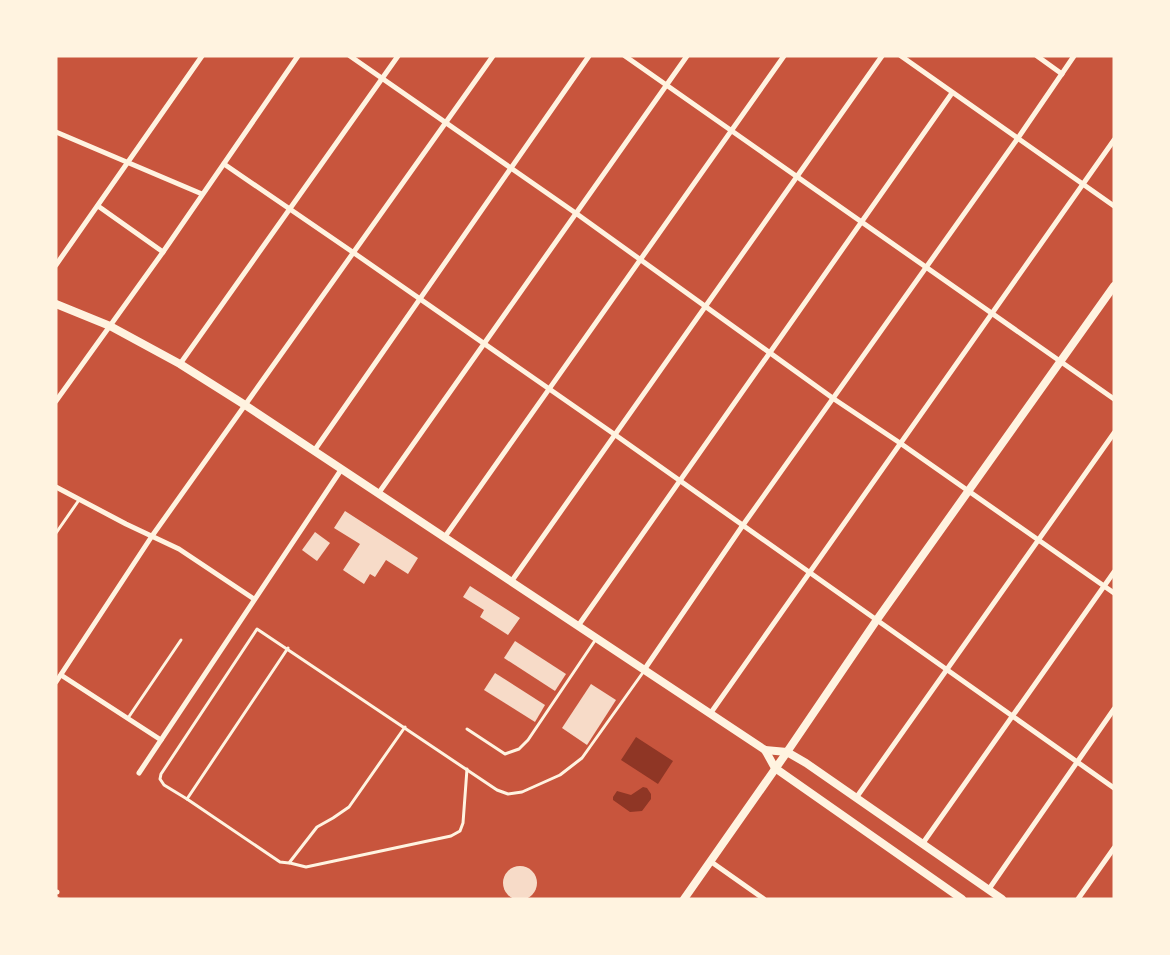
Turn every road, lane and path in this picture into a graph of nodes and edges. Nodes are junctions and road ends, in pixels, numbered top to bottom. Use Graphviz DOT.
graph roads {
  1 [pos="202,56"];
  2 [pos="298,56"];
  3 [pos="350,56"];
  4 [pos="398,56"];
  5 [pos="493,56"];
  6 [pos="589,56"];
  7 [pos="625,56"];
  8 [pos="687,56"];
  9 [pos="784,56"];
  10 [pos="882,56"];
  11 [pos="901,56"];
  12 [pos="1037,56"];
  13 [pos="1074,56"];
  14 [pos="1062,74"];
  15 [pos="382,79"];
  16 [pos="667,85"];
  17 [pos="952,92"];
  18 [pos="446,123"];
  19 [pos="732,131"];
  20 [pos="56,132"];
  21 [pos="1018,138"];
  22 [pos="1114,140"];
  23 [pos="127,162"];
  24 [pos="224,164"];
  25 [pos="510,169"];
  26 [pos="796,177"];
  27 [pos="1084,184"];
  28 [pos="202,194"];
  29 [pos="98,206"];
  30 [pos="1114,206"];
  31 [pos="290,209"];
  32 [pos="577,214"];
  33 [pos="861,223"];
  34 [pos="163,252"];
  35 [pos="354,253"];
  36 [pos="640,261"];
  37 [pos="56,265"];
  38 [pos="926,269"];
  39 [pos="1114,286"];
  40 [pos="420,298"];
  41 [pos="56,304"];
  42 [pos="706,306"];
  43 [pos="991,314"];
  44 [pos="110,326"];
  45 [pos="485,344"];
  46 [pos="771,352"];
  47 [pos="1060,362"];
  48 [pos="180,364"];
  49 [pos="550,390"];
  50 [pos="834,398"];
  51 [pos="1114,399"];
  52 [pos="56,401"];
  53 [pos="245,405"];
  54 [pos="1114,433"];
  55 [pos="614,434"];
  56 [pos="900,443"];
  57 [pos="314,451"];
  58 [pos="341,470"];
  59 [pos="680,480"];
  60 [pos="56,486"];
  61 [pos="968,491"];
  62 [pos="378,494"];
  63 [pos="79,499"];
  64 [pos="743,526"];
  65 [pos="56,533"];
  66 [pos="152,536"];
  67 [pos="444,538"];
  68 [pos="1038,540"];
  69 [pos="809,572"];
  70 [pos="1114,572"];
  71 [pos="511,582"];
  72 [pos="1104,586"];
  73 [pos="1114,593"];
  74 [pos="254,599"];
  75 [pos="876,621"];
  76 [pos="578,626"];
  77 [pos="597,639"];
  78 [pos="181,640"];
  79 [pos="288,648"];
  80 [pos="644,670"];
  81 [pos="948,670"];
  82 [pos="61,675"];
  83 [pos="56,682"];
  84 [pos="1114,709"];
  85 [pos="710,714"];
  86 [pos="1013,716"];
  87 [pos="128,718"];
  88 [pos="405,727"];
  89 [pos="467,730"];
  90 [pos="161,740"];
  91 [pos="765,750"];
  92 [pos="787,752"];
  93 [pos="1076,762"];
  94 [pos="775,768"];
  95 [pos="467,770"];
  96 [pos="138,773"];
  97 [pos="1114,788"];
  98 [pos="187,798"];
  99 [pos="856,798"];
  100 [pos="923,843"];
  101 [pos="1114,848"];
  102 [pos="710,861"];
  103 [pos="289,863"];
  104 [pos="989,889"];
  105 [pos="684,899"];
  106 [pos="764,899"];
  107 [pos="962,899"];
  108 [pos="1002,899"];
  109 [pos="1078,899"];
  1 -- 23 [label="street"];
  2 -- 24 [label="street"];
  3 -- 15 [label="street"];
  4 -- 15 [label="street"];
  5 -- 18 [label="street"];
  6 -- 25 [label="street"];
  7 -- 16 [label="street"];
  8 -- 16 [label="street"];
  9 -- 19 [label="street"];
  10 -- 26 [label="street"];
  11 -- 17 [label="street"];
  12 -- 14 [label="street"];
  13 -- 14 [label="street"];
  14 -- 21 [label="street"];
  15 -- 18 [label="street"];
  15 -- 31 [label="street"];
  16 -- 19 [label="street"];
  16 -- 32 [label="street"];
  17 -- 21 [label="street"];
  17 -- 33 [label="street"];
  18 -- 25 [label="street"];
  18 -- 35 [label="street"];
  19 -- 26 [label="street"];
  19 -- 36 [label="street"];
  20 -- 23 [label="street"];
  21 -- 27 [label="street"];
  21 -- 38 [label="street"];
  22 -- 27 [label="street"];
  23 -- 28 [label="street"];
  23 -- 29 [label="street"];
  24 -- 28 [label="street"];
  24 -- 31 [label="street"];
  25 -- 32 [label="street"];
  25 -- 40 [label="street"];
  26 -- 33 [label="street"];
  26 -- 42 [label="street"];
  27 -- 30 [label="street"];
  27 -- 43 [label="street"];
  28 -- 34 [label="street"];
  29 -- 34 [label="street"];
  29 -- 37 [label="street"];
  31 -- 35 [label="street"];
  31 -- 48 [label="street"];
  32 -- 36 [label="street"];
  32 -- 45 [label="street"];
  33 -- 38 [label="street"];
  33 -- 46 [label="street"];
  34 -- 44 [label="street"];
  35 -- 40 [label="street"];
  35 -- 53 [label="street"];
  36 -- 42 [label="street"];
  36 -- 49 [label="street"];
  38 -- 43 [label="street"];
  38 -- 50 [label="street"];
  39 -- 47 [label="street"];
  40 -- 45 [label="street"];
  40 -- 57 [label="street"];
  41 -- 44 [label="street"];
  42 -- 46 [label="street"];
  42 -- 55 [label="street"];
  43 -- 47 [label="street"];
  43 -- 56 [label="street"];
  44 -- 48 [label="street"];
  44 -- 52 [label="street"];
  45 -- 49 [label="street"];
  45 -- 62 [label="street"];
  46 -- 50 [label="street"];
  46 -- 59 [label="street"];
  47 -- 51 [label="street"];
  47 -- 61 [label="street"];
  48 -- 53 [label="street"];
  49 -- 55 [label="street"];
  49 -- 67 [label="street"];
  50 -- 56 [label="street"];
  50 -- 64 [label="street"];
  53 -- 57 [label="street"];
  53 -- 66 [label="street"];
  54 -- 68 [label="street"];
  55 -- 59 [label="street"];
  55 -- 71 [label="street"];
  56 -- 61 [label="street"];
  56 -- 69 [label="street"];
  57 -- 58 [label="street"];
  58 -- 62 [label="street"];
  58 -- 74 [label="street"];
  59 -- 64 [label="street"];
  59 -- 76 [label="street"];
  60 -- 63 [label="street"];
  61 -- 68 [label="street"];
  61 -- 75 [label="street"];
  62 -- 67 [label="street"];
  63 -- 65 [label="lane"];
  63 -- 66 [label="street"];
  64 -- 69 [label="street"];
  64 -- 80 [label="street"];
  66 -- 74 [label="street"];
  66 -- 82 [label="street"];
  67 -- 71 [label="street"];
  68 -- 72 [label="street"];
  68 -- 81 [label="street"];
  69 -- 75 [label="street"];
  69 -- 85 [label="street"];
  70 -- 72 [label="street"];
  71 -- 76 [label="street"];
  72 -- 73 [label="street"];
  72 -- 86 [label="street"];
  74 -- 90 [label="street"];
  75 -- 81 [label="street"];
  75 -- 92 [label="street"];
  76 -- 77 [label="street"];
  77 -- 80 [label="street"];
  77 -- 89 [label="lane"];
  78 -- 87 [label="lane"];
  79 -- 88 [label="lane"];
  79 -- 98 [label="lane"];
  79 -- 98 [label="lane"];
  80 -- 85 [label="street"];
  80 -- 95 [label="lane"];
  81 -- 86 [label="street"];
  81 -- 99 [label="street"];
  82 -- 83 [label="street"];
  82 -- 87 [label="street"];
  84 -- 93 [label="street"];
  85 -- 91 [label="street"];
  86 -- 93 [label="street"];
  86 -- 100 [label="street"];
  87 -- 90 [label="street"];
  88 -- 95 [label="lane"];
  88 -- 103 [label="lane"];
  90 -- 96 [label="street"];
  91 -- 92 [label="street"];
  91 -- 94 [label="street"];
  92 -- 94 [label="street"];
  92 -- 99 [label="street"];
  93 -- 97 [label="street"];
  93 -- 104 [label="street"];
  94 -- 102 [label="street"];
  94 -- 107 [label="street"];
  95 -- 103 [label="lane"];
  98 -- 103 [label="lane"];
  99 -- 100 [label="street"];
  100 -- 104 [label="street"];
  101 -- 109 [label="street"];
  102 -- 105 [label="street"];
  102 -- 106 [label="street"];
  104 -- 108 [label="street"];
}
